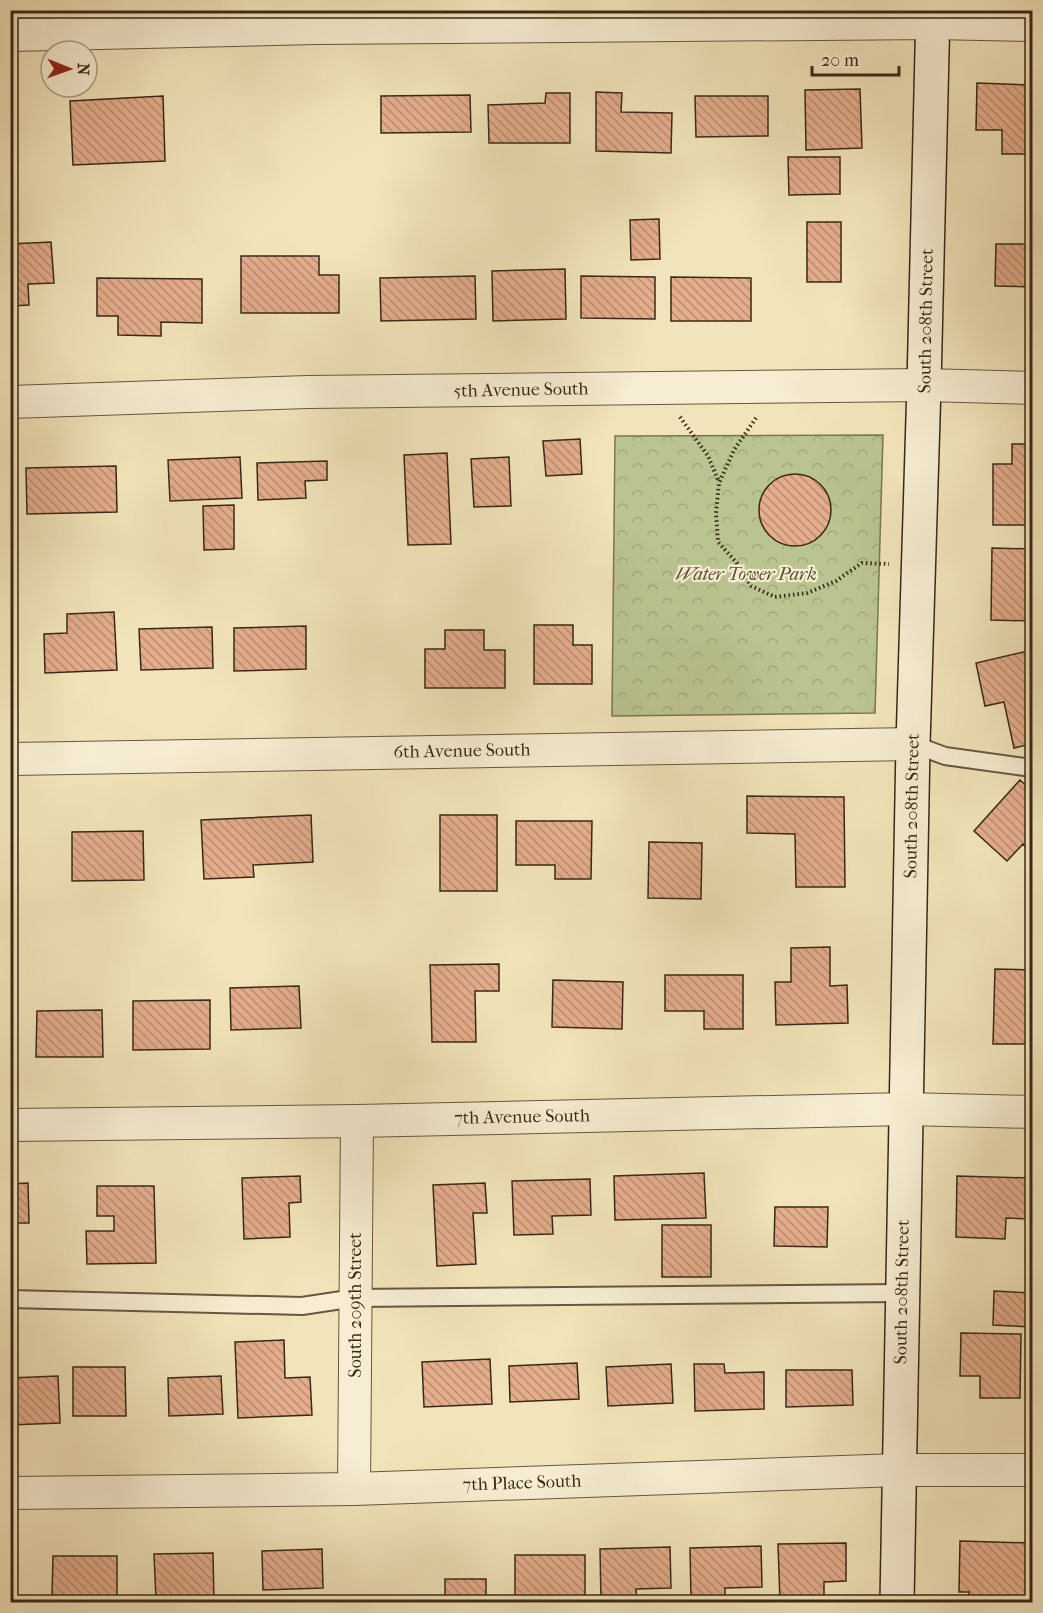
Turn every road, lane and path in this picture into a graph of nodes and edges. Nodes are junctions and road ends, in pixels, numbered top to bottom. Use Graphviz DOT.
graph roads {
  1 [pos="933,17"];
  2 [pos="1032,24"];
  3 [pos="10,35"];
  4 [pos="924,385"];
  5 [pos="785,387"];
  6 [pos="657,388"];
  7 [pos="1032,388"];
  8 [pos="10,402"];
  9 [pos="719,483"];
  10 [pos="919,566"];
  11 [pos="913,744"];
  12 [pos="10,759"];
  13 [pos="1032,768"];
  14 [pos="906,1109"];
  15 [pos="1032,1112"];
  16 [pos="357,1120"];
  17 [pos="10,1125"];
  18 [pos="902,1293"];
  19 [pos="355,1298"];
  20 [pos="10,1299"];
  21 [pos="899,1470"];
  22 [pos="1032,1470"];
  23 [pos="354,1489"];
  24 [pos="10,1493"];
  25 [pos="897,1602"];
  1 -- 2 [label="street"];
  1 -- 3 [label="street"];
  1 -- 4 [label="street, South 208th Street"];
  4 -- 5 [label="street, 5th Avenue South"];
  4 -- 7 [label="street, 5th Avenue South"];
  4 -- 10 [label="street, South 208th Street"];
  5 -- 6 [label="street, 5th Avenue South"];
  5 -- 9 [label="path"];
  6 -- 8 [label="street, 5th Avenue South"];
  6 -- 9 [label="path"];
  9 -- 10 [label="path"];
  10 -- 11 [label="street, South 208th Street"];
  11 -- 12 [label="street, 6th Avenue South"];
  11 -- 13 [label="lane"];
  11 -- 14 [label="street, South 208th Street"];
  14 -- 15 [label="street, 7th Avenue South"];
  14 -- 16 [label="street, 7th Avenue South"];
  14 -- 18 [label="street, South 208th Street"];
  16 -- 17 [label="street, 7th Avenue South"];
  16 -- 19 [label="street, South 209th Street"];
  18 -- 19 [label="lane"];
  18 -- 21 [label="street, South 208th Street"];
  19 -- 20 [label="lane"];
  19 -- 23 [label="street, South 209th Street"];
  21 -- 22 [label="street, 7th Place South"];
  21 -- 23 [label="street, 7th Place South"];
  21 -- 25 [label="street, South 208th Street"];
  23 -- 24 [label="street, 7th Place South"];
}
